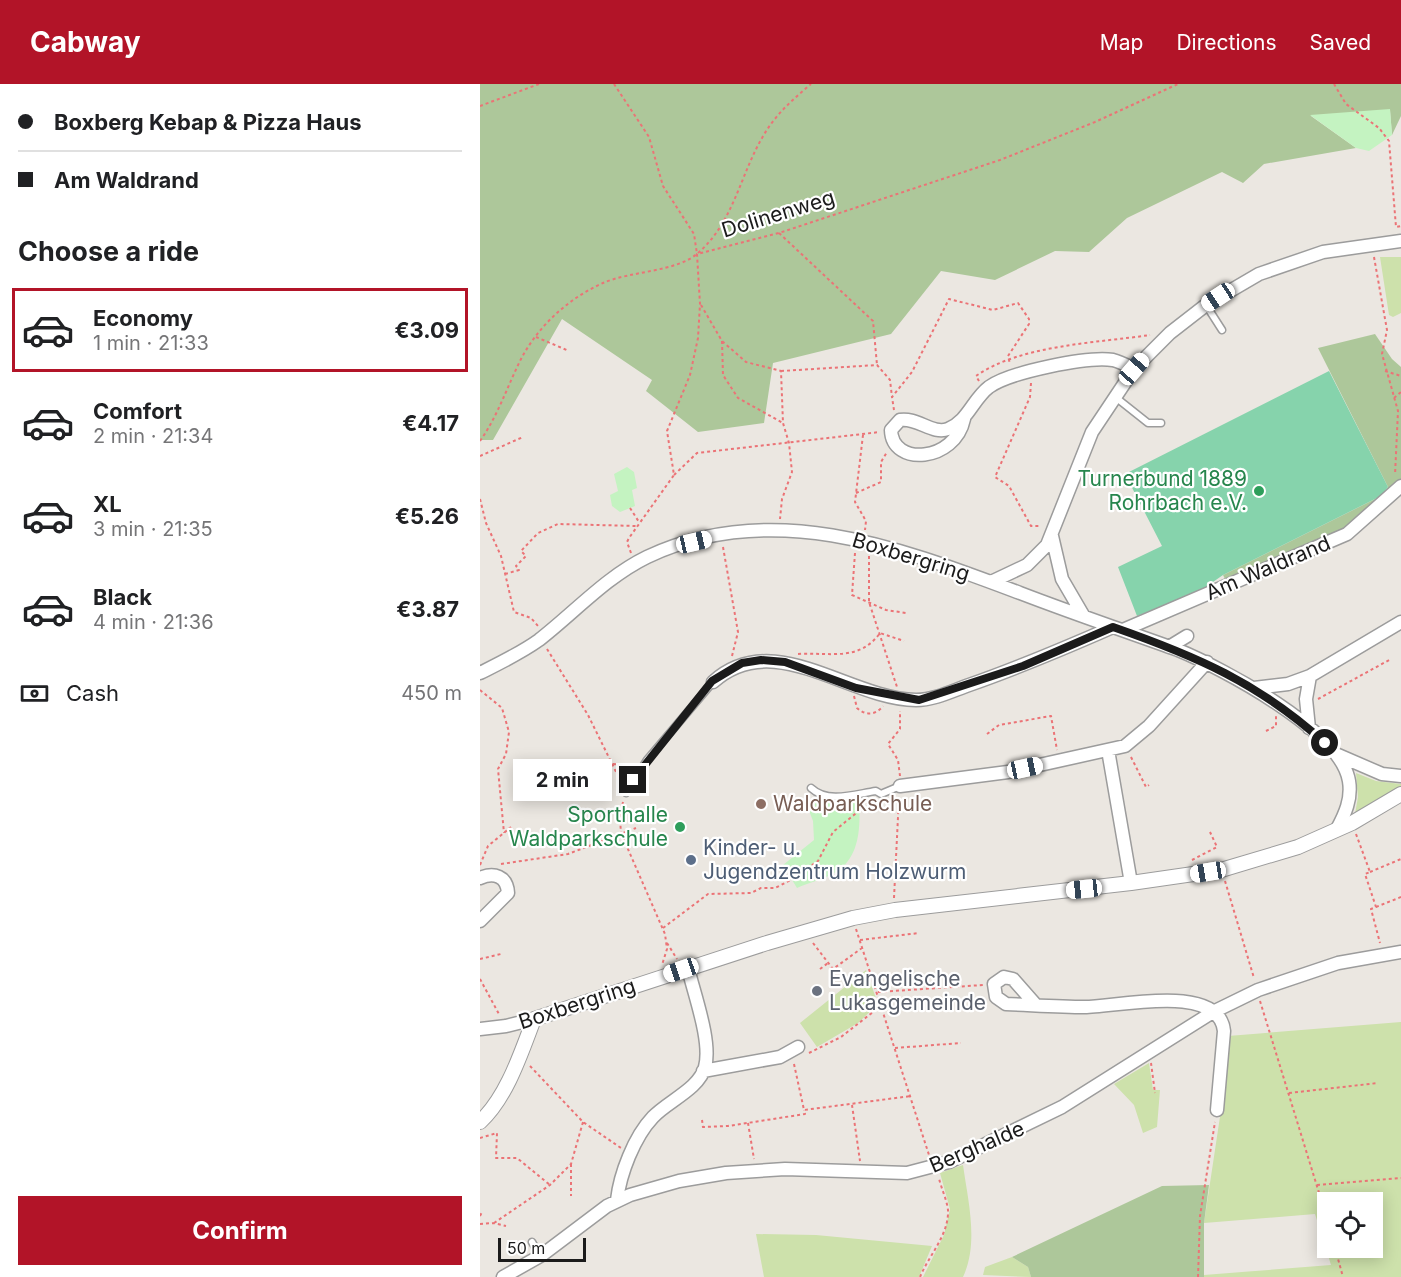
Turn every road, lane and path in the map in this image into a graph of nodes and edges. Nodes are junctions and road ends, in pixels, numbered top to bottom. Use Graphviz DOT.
graph roads {
  1 [pos="539,84"];
  2 [pos="614,84"];
  3 [pos="618,84"];
  4 [pos="811,84"];
  5 [pos="1178,84"];
  6 [pos="1334,84"];
  7 [pos="618,89"];
  8 [pos="480,106"];
  9 [pos="1401,226"];
  10 [pos="779,233"];
  11 [pos="1401,241"];
  12 [pos="1372,246"];
  13 [pos="698,254"];
  14 [pos="700,304"];
  15 [pos="1206,305"];
  16 [pos="1222,330"];
  17 [pos="535,337"];
  18 [pos="722,341"];
  19 [pos="569,351"];
  20 [pos="877,365"];
  21 [pos="1134,369"];
  22 [pos="1032,370"];
  23 [pos="781,371"];
  24 [pos="1385,371"];
  25 [pos="1013,375"];
  26 [pos="1401,376"];
  27 [pos="1401,392"];
  28 [pos="1114,396"];
  29 [pos="892,397"];
  30 [pos="1394,398"];
  31 [pos="1134,402"];
  32 [pos="1129,408"];
  33 [pos="963,419"];
  34 [pos="783,423"];
  35 [pos="1161,423"];
  36 [pos="894,425"];
  37 [pos="863,435"];
  38 [pos="523,437"];
  39 [pos="480,441"];
  40 [pos="789,443"];
  41 [pos="896,446"];
  42 [pos="480,456"];
  43 [pos="674,475"];
  44 [pos="1400,486"];
  45 [pos="856,493"];
  46 [pos="480,499"];
  47 [pos="630,508"];
  48 [pos="639,522"];
  49 [pos="636,526"];
  50 [pos="866,527"];
  51 [pos="780,531"];
  52 [pos="1054,532"];
  53 [pos="721,536"];
  54 [pos="856,538"];
  55 [pos="869,555"];
  56 [pos="636,563"];
  57 [pos="505,574"];
  58 [pos="991,582"];
  59 [pos="869,602"];
  60 [pos="906,613"];
  61 [pos="1083,615"];
  62 [pos="1401,622"];
  63 [pos="536,623"];
  64 [pos="1118,629"];
  65 [pos="880,633"];
  66 [pos="1187,636"];
  67 [pos="540,639"];
  68 [pos="904,641"];
  69 [pos="1169,647"];
  70 [pos="776,660"];
  71 [pos="1391,660"];
  72 [pos="1207,662"];
  73 [pos="728,670"];
  74 [pos="480,673"];
  75 [pos="1310,676"];
  76 [pos="712,681"];
  77 [pos="856,688"];
  78 [pos="1254,688"];
  79 [pos="480,690"];
  80 [pos="1327,695"];
  81 [pos="893,697"];
  82 [pos="862,702"];
  83 [pos="855,705"];
  84 [pos="874,706"];
  85 [pos="878,711"];
  86 [pos="1276,726"];
  87 [pos="1309,728"];
  88 [pos="1266,731"];
  89 [pos="987,734"];
  90 [pos="1125,747"];
  91 [pos="1057,749"];
  92 [pos="1108,750"];
  93 [pos="1338,755"];
  94 [pos="612,764"];
  95 [pos="641,768"];
  96 [pos="900,768"];
  97 [pos="1401,776"];
  98 [pos="1149,785"];
  99 [pos="900,786"];
  100 [pos="811,788"];
  101 [pos="626,793"];
  102 [pos="880,794"];
  103 [pos="1401,794"];
  104 [pos="898,806"];
  105 [pos="511,827"];
  106 [pos="636,828"];
  107 [pos="1337,830"];
  108 [pos="1210,832"];
  109 [pos="504,833"];
  110 [pos="621,833"];
  111 [pos="1362,849"];
  112 [pos="1401,859"];
  113 [pos="1189,862"];
  114 [pos="480,865"];
  115 [pos="492,866"];
  116 [pos="1221,870"];
  117 [pos="1370,872"];
  118 [pos="480,878"];
  119 [pos="1131,883"];
  120 [pos="894,896"];
  121 [pos="1401,897"];
  122 [pos="1376,907"];
  123 [pos="853,918"];
  124 [pos="480,921"];
  125 [pos="663,928"];
  126 [pos="805,931"];
  127 [pos="919,933"];
  128 [pos="860,940"];
  129 [pos="1380,943"];
  130 [pos="667,944"];
  131 [pos="862,948"];
  132 [pos="1401,952"];
  133 [pos="501,954"];
  134 [pos="676,957"];
  135 [pos="480,959"];
  136 [pos="828,963"];
  137 [pos="688,968"];
  138 [pos="820,969"];
  139 [pos="1254,977"];
  140 [pos="657,978"];
  141 [pos="994,984"];
  142 [pos="1258,990"];
  143 [pos="878,992"];
  144 [pos="1035,1004"];
  145 [pos="882,1005"];
  146 [pos="1213,1012"];
  147 [pos="534,1019"];
  148 [pos="480,1029"];
  149 [pos="961,1043"];
  150 [pos="895,1048"];
  151 [pos="796,1053"];
  152 [pos="1148,1054"];
  153 [pos="529,1065"];
  154 [pos="703,1071"];
  155 [pos="1378,1083"];
  156 [pos="1155,1093"];
  157 [pos="1289,1093"];
  158 [pos="910,1096"];
  159 [pos="852,1105"];
  160 [pos="804,1110"];
  161 [pos="1217,1110"];
  162 [pos="702,1120"];
  163 [pos="480,1122"];
  164 [pos="583,1122"];
  165 [pos="748,1123"];
  166 [pos="480,1138"];
  167 [pos="623,1149"];
  168 [pos="571,1164"];
  169 [pos="932,1167"];
  170 [pos="755,1171"];
  171 [pos="862,1172"];
  172 [pos="1401,1179"];
  173 [pos="940,1183"];
  174 [pos="550,1185"];
  175 [pos="1317,1185"];
  176 [pos="1319,1192"];
  177 [pos="571,1196"];
  178 [pos="617,1200"];
  179 [pos="482,1212"];
  180 [pos="480,1216"];
  181 [pos="494,1222"];
  182 [pos="480,1224"];
  183 [pos="506,1226"];
  184 [pos="532,1242"];
  185 [pos="540,1256"];
  186 [pos="1338,1258"];
  187 [pos="503,1277"];
  188 [pos="920,1277"];
  189 [pos="1198,1277"];
  190 [pos="1343,1277"];
  1 -- 8 [label="path"];
  2 -- 7 [label="path"];
  3 -- 7 [label="path"];
  4 -- 13 [label="path"];
  5 -- 10 [label="path, Dolinenweg"];
  6 -- 9 [label="path"];
  7 -- 13 [label="path"];
  10 -- 13 [label="path, Dolinenweg"];
  10 -- 20 [label="path"];
  11 -- 12 [label="street"];
  12 -- 15 [label="street"];
  12 -- 24 [label="path"];
  13 -- 14 [label="path, Dolinenweg"];
  13 -- 17 [label="path"];
  14 -- 18 [label="path"];
  14 -- 43 [label="path, Dolinenweg"];
  15 -- 16 [label="lane"];
  15 -- 21 [label="street"];
  17 -- 19 [label="path"];
  17 -- 39 [label="path"];
  18 -- 23 [label="path"];
  18 -- 34 [label="path"];
  20 -- 23 [label="path"];
  20 -- 29 [label="path"];
  21 -- 22 [label="street"];
  21 -- 28 [label="street"];
  22 -- 25 [label="street"];
  22 -- 52 [label="path"];
  23 -- 34 [label="path"];
  24 -- 26 [label="path"];
  24 -- 30 [label="path"];
  25 -- 29 [label="path"];
  25 -- 33 [label="street"];
  27 -- 30 [label="path"];
  28 -- 32 [label="lane"];
  28 -- 52 [label="street"];
  29 -- 36 [label="path"];
  30 -- 44 [label="path"];
  31 -- 32 [label="lane"];
  32 -- 35 [label="lane"];
  33 -- 36 [label="street"];
  33 -- 41 [label="street"];
  34 -- 40 [label="path"];
  36 -- 37 [label="path"];
  36 -- 41 [label="street"];
  37 -- 40 [label="path"];
  37 -- 45 [label="path"];
  38 -- 42 [label="path"];
  40 -- 43 [label="path"];
  40 -- 51 [label="path"];
  41 -- 45 [label="path"];
  43 -- 48 [label="path"];
  44 -- 64 [label="street, Am Waldrand"];
  45 -- 50 [label="path"];
  46 -- 57 [label="path"];
  47 -- 48 [label="path"];
  48 -- 49 [label="path"];
  49 -- 56 [label="path"];
  49 -- 57 [label="path"];
  51 -- 53 [label="street, Boxbergring"];
  51 -- 54 [label="street, Boxbergring"];
  52 -- 58 [label="street"];
  52 -- 61 [label="street"];
  53 -- 56 [label="street, Boxbergring"];
  53 -- 73 [label="path"];
  54 -- 58 [label="street, Boxbergring"];
  54 -- 59 [label="path"];
  55 -- 59 [label="path"];
  56 -- 67 [label="street, Boxbergring"];
  57 -- 63 [label="path"];
  58 -- 61 [label="street, Boxbergring"];
  59 -- 60 [label="path"];
  59 -- 65 [label="path"];
  61 -- 64 [label="street, Boxbergring"];
  62 -- 75 [label="street"];
  64 -- 69 [label="street, Boxbergring"];
  64 -- 81 [label="street, Am Waldrand"];
  65 -- 68 [label="path"];
  65 -- 70 [label="path"];
  65 -- 81 [label="path"];
  66 -- 69 [label="street"];
  67 -- 74 [label="street, Boxbergring"];
  67 -- 94 [label="path"];
  69 -- 72 [label="street, Boxbergring"];
  70 -- 73 [label="street, Am Waldrand"];
  70 -- 77 [label="street, Am Waldrand"];
  71 -- 80 [label="path"];
  72 -- 78 [label="street, Boxbergring"];
  72 -- 90 [label="street"];
  73 -- 76 [label="street, Am Waldrand"];
  75 -- 78 [label="street"];
  75 -- 87 [label="street"];
  76 -- 95 [label="lane, Am Waldrand"];
  77 -- 81 [label="street, Am Waldrand"];
  77 -- 83 [label="path"];
  78 -- 87 [label="street, Boxbergring"];
  79 -- 109 [label="path"];
  81 -- 83 [label="path"];
  81 -- 96 [label="path"];
  82 -- 83 [label="path"];
  84 -- 85 [label="path"];
  86 -- 88 [label="path"];
  87 -- 93 [label="street, Boxbergring"];
  89 -- 91 [label="path"];
  90 -- 92 [label="street"];
  90 -- 98 [label="path"];
  92 -- 99 [label="street"];
  92 -- 119 [label="street"];
  93 -- 97 [label="street, Boxbergring"];
  93 -- 107 [label="street, Boxbergring"];
  94 -- 95 [label="path"];
  94 -- 101 [label="path"];
  95 -- 101 [label="lane, Am Waldrand"];
  99 -- 102 [label="lane"];
  100 -- 102 [label="lane"];
  101 -- 110 [label="path"];
  102 -- 125 [label="path"];
  103 -- 107 [label="street, Boxbergring"];
  104 -- 120 [label="path"];
  105 -- 109 [label="path"];
  106 -- 110 [label="path"];
  107 -- 116 [label="street, Boxbergring"];
  108 -- 113 [label="path"];
  109 -- 114 [label="path"];
  110 -- 115 [label="path"];
  110 -- 125 [label="path"];
  111 -- 117 [label="path"];
  112 -- 117 [label="path"];
  116 -- 119 [label="street, Boxbergring"];
  116 -- 139 [label="path"];
  117 -- 122 [label="path"];
  118 -- 124 [label="street"];
  119 -- 123 [label="street, Boxbergring"];
  121 -- 122 [label="path"];
  122 -- 129 [label="path"];
  123 -- 126 [label="street, Boxbergring"];
  123 -- 128 [label="path"];
  125 -- 130 [label="path"];
  126 -- 136 [label="path"];
  126 -- 137 [label="street, Boxbergring"];
  127 -- 128 [label="path"];
  128 -- 131 [label="path"];
  130 -- 134 [label="path"];
  130 -- 140 [label="path"];
  131 -- 136 [label="path"];
  131 -- 143 [label="path"];
  132 -- 142 [label="street, Berghalde"];
  133 -- 135 [label="path"];
  136 -- 138 [label="path"];
  137 -- 140 [label="street, Boxbergring"];
  137 -- 154 [label="street"];
  140 -- 147 [label="street, Boxbergring"];
  141 -- 143 [label="path"];
  141 -- 144 [label="street"];
  141 -- 144 [label="street"];
  142 -- 146 [label="street, Berghalde"];
  142 -- 157 [label="path"];
  143 -- 145 [label="path"];
  144 -- 146 [label="street"];
  145 -- 150 [label="path"];
  145 -- 151 [label="path"];
  146 -- 152 [label="street, Berghalde"];
  146 -- 161 [label="street"];
  147 -- 148 [label="street, Boxbergring"];
  147 -- 163 [label="street"];
  149 -- 150 [label="path"];
  150 -- 158 [label="path"];
  151 -- 154 [label="street"];
  151 -- 160 [label="path"];
  152 -- 156 [label="path"];
  152 -- 169 [label="street, Berghalde"];
  153 -- 164 [label="path"];
  154 -- 178 [label="street"];
  155 -- 157 [label="path"];
  157 -- 175 [label="path"];
  158 -- 159 [label="path"];
  158 -- 169 [label="path"];
  159 -- 160 [label="path"];
  159 -- 171 [label="path"];
  160 -- 165 [label="path"];
  161 -- 189 [label="path"];
  162 -- 165 [label="path"];
  164 -- 167 [label="path"];
  164 -- 168 [label="path"];
  165 -- 170 [label="path"];
  166 -- 174 [label="path"];
  168 -- 174 [label="path"];
  168 -- 177 [label="path"];
  169 -- 171 [label="street, Berghalde"];
  170 -- 171 [label="street, Berghalde"];
  170 -- 178 [label="street, Berghalde"];
  172 -- 175 [label="path"];
  173 -- 188 [label="path"];
  174 -- 181 [label="path"];
  175 -- 176 [label="path"];
  178 -- 185 [label="street, Berghalde"];
  179 -- 180 [label="path"];
  181 -- 182 [label="path"];
  181 -- 183 [label="path"];
  184 -- 185 [label="lane"];
  185 -- 187 [label="street, Berghalde"];
  186 -- 190 [label="path"];
}
